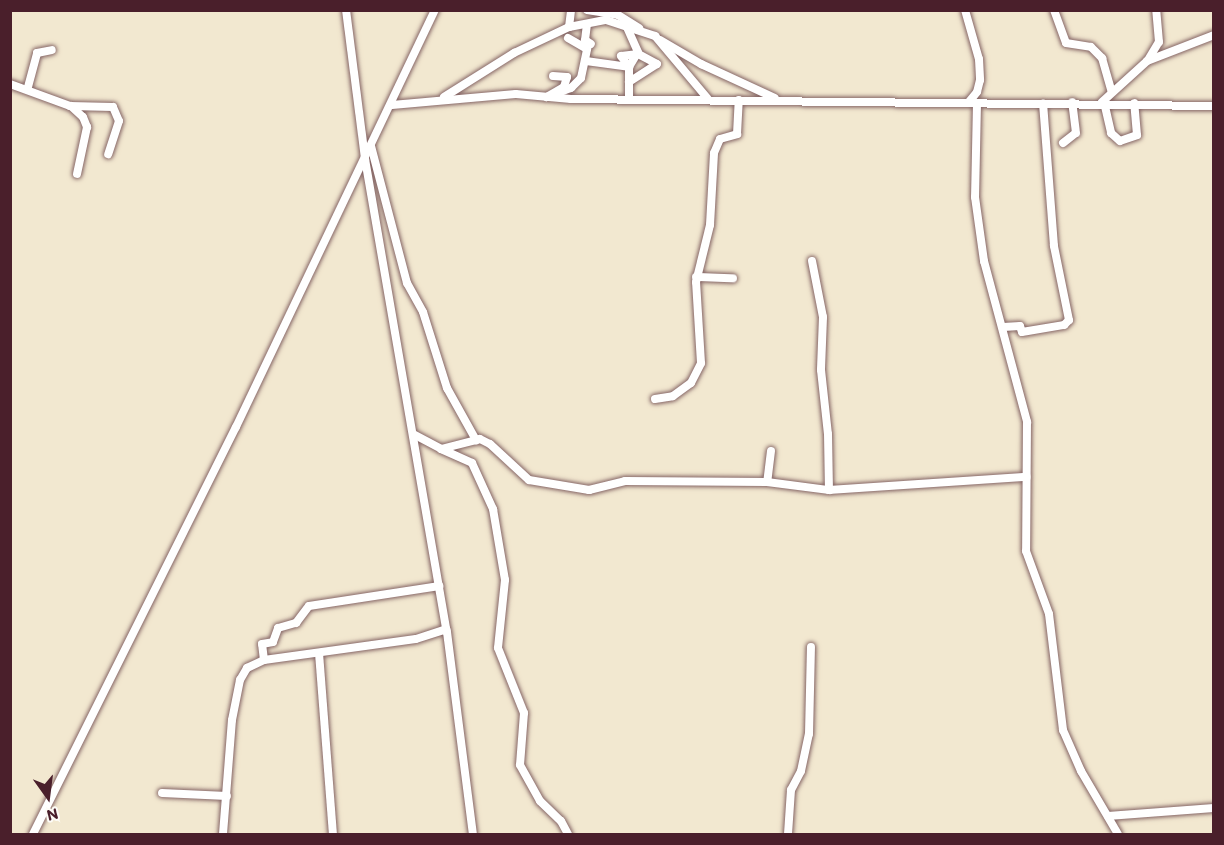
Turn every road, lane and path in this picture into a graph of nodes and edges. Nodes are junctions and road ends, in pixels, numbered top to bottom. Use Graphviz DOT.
graph roads {
  1 [pos="346,10"];
  2 [pos="435,10"];
  3 [pos="571,10"];
  4 [pos="578,10"];
  5 [pos="587,10"];
  6 [pos="965,10"];
  7 [pos="1054,10"];
  8 [pos="1156,10"];
  9 [pos="606,20"];
  10 [pos="587,24"];
  11 [pos="570,27"];
  12 [pos="627,27"];
  13 [pos="1214,35"];
  14 [pos="655,36"];
  15 [pos="568,38"];
  16 [pos="591,44"];
  17 [pos="52,50"];
  18 [pos="636,54"];
  19 [pos="586,61"];
  20 [pos="1147,61"];
  21 [pos="629,67"];
  22 [pos="553,76"];
  23 [pos="629,82"];
  24 [pos="10,84"];
  25 [pos="28,87"];
  26 [pos="1112,92"];
  27 [pos="547,97"];
  28 [pos="629,97"];
  29 [pos="708,99"];
  30 [pos="440,100"];
  31 [pos="739,100"];
  32 [pos="788,101"];
  33 [pos="1072,102"];
  34 [pos="1103,102"];
  35 [pos="968,103"];
  36 [pos="977,103"];
  37 [pos="1044,103"];
  38 [pos="1134,103"];
  39 [pos="392,105"];
  40 [pos="70,106"];
  41 [pos="1214,106"];
  42 [pos="1063,143"];
  43 [pos="371,146"];
  44 [pos="108,154"];
  45 [pos="365,159"];
  46 [pos="77,174"];
  47 [pos="812,261"];
  48 [pos="696,277"];
  49 [pos="733,278"];
  50 [pos="1003,327"];
  51 [pos="655,399"];
  52 [pos="415,435"];
  53 [pos="476,440"];
  54 [pos="441,449"];
  55 [pos="771,451"];
  56 [pos="1027,477"];
  57 [pos="767,482"];
  58 [pos="829,490"];
  59 [pos="439,586"];
  60 [pos="446,629"];
  61 [pos="811,647"];
  62 [pos="319,653"];
  63 [pos="264,660"];
  64 [pos="162,793"];
  65 [pos="227,796"];
  66 [pos="1214,808"];
  67 [pos="1108,816"];
  68 [pos="33,834"];
  69 [pos="224,834"];
  70 [pos="333,834"];
  71 [pos="473,834"];
  72 [pos="568,834"];
  73 [pos="788,834"];
  74 [pos="1118,834"];
  1 -- 45 [label="street"];
  2 -- 39 [label="street"];
  3 -- 11 [label="street"];
  4 -- 9 [label="street"];
  5 -- 14 [label="street"];
  6 -- 35 [label="street"];
  7 -- 26 [label="street"];
  8 -- 20 [label="street"];
  9 -- 10 [label="street"];
  9 -- 12 [label="street"];
  10 -- 11 [label="street"];
  10 -- 16 [label="street"];
  11 -- 30 [label="street"];
  12 -- 14 [label="street"];
  12 -- 18 [label="street"];
  13 -- 20 [label="street"];
  14 -- 29 [label="street"];
  14 -- 32 [label="street"];
  15 -- 19 [label="street"];
  17 -- 25 [label="street"];
  18 -- 21 [label="street"];
  18 -- 21 [label="street"];
  18 -- 23 [label="street"];
  19 -- 21 [label="street"];
  19 -- 27 [label="street"];
  20 -- 26 [label="street"];
  21 -- 23 [label="street"];
  22 -- 27 [label="street"];
  23 -- 28 [label="street"];
  24 -- 25 [label="street"];
  25 -- 40 [label="street"];
  26 -- 34 [label="street"];
  27 -- 28 [label="street"];
  27 -- 30 [label="street"];
  28 -- 29 [label="street"];
  29 -- 31 [label="street"];
  30 -- 39 [label="street"];
  31 -- 32 [label="street"];
  31 -- 48 [label="street"];
  32 -- 35 [label="street"];
  33 -- 34 [label="street"];
  33 -- 37 [label="street"];
  33 -- 42 [label="street"];
  34 -- 38 [label="street"];
  34 -- 38 [label="street"];
  35 -- 36 [label="street"];
  36 -- 37 [label="street"];
  36 -- 50 [label="street"];
  37 -- 50 [label="street"];
  38 -- 41 [label="street"];
  39 -- 43 [label="street"];
  40 -- 44 [label="street"];
  40 -- 46 [label="street"];
  43 -- 45 [label="street"];
  43 -- 53 [label="street"];
  45 -- 52 [label="street"];
  45 -- 68 [label="street"];
  47 -- 58 [label="street"];
  48 -- 49 [label="street"];
  48 -- 51 [label="street"];
  50 -- 56 [label="street"];
  52 -- 54 [label="street"];
  52 -- 59 [label="street"];
  53 -- 54 [label="street"];
  53 -- 57 [label="street"];
  54 -- 72 [label="street"];
  55 -- 57 [label="street"];
  56 -- 58 [label="street"];
  56 -- 67 [label="street"];
  57 -- 58 [label="street"];
  59 -- 60 [label="street"];
  59 -- 63 [label="street"];
  60 -- 62 [label="street"];
  60 -- 71 [label="street"];
  61 -- 73 [label="street"];
  62 -- 63 [label="street"];
  62 -- 70 [label="street"];
  63 -- 65 [label="street"];
  64 -- 65 [label="street"];
  65 -- 69 [label="street"];
  66 -- 67 [label="street"];
  67 -- 74 [label="street"];
}
